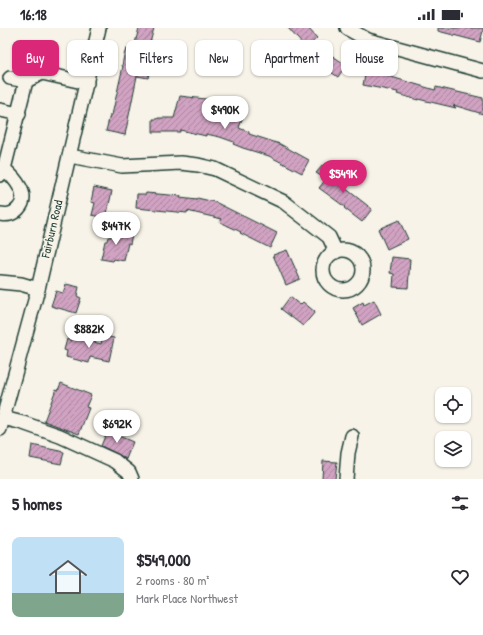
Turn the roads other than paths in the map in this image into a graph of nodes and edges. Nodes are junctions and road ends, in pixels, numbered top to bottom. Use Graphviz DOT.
graph roads {
  1 [pos="100,28"];
  2 [pos="347,28"];
  3 [pos="483,71"];
  4 [pos="10,78"];
  5 [pos="26,81"];
  6 [pos="87,83"];
  7 [pos="0,110"];
  8 [pos="19,114"];
  9 [pos="70,156"];
  10 [pos="2,172"];
  11 [pos="0,214"];
  12 [pos="336,252"];
  13 [pos="0,282"];
  14 [pos="38,289"];
  15 [pos="2,423"];
  16 [pos="352,436"];
  17 [pos="132,479"];
  18 [pos="346,479"];
  1 -- 6 [label="street, Fairburn Road"];
  2 -- 3 [label="street"];
  4 -- 5 [label="street"];
  5 -- 6 [label="street"];
  5 -- 8 [label="street"];
  6 -- 9 [label="street, Fairburn Road"];
  7 -- 8 [label="street"];
  8 -- 10 [label="street"];
  9 -- 12 [label="street"];
  9 -- 14 [label="street, Fairburn Road"];
  10 -- 11 [label="street"];
  13 -- 14 [label="street"];
  14 -- 15 [label="street, Fairburn Road"];
  15 -- 17 [label="street"];
  16 -- 18 [label="street"];
}
